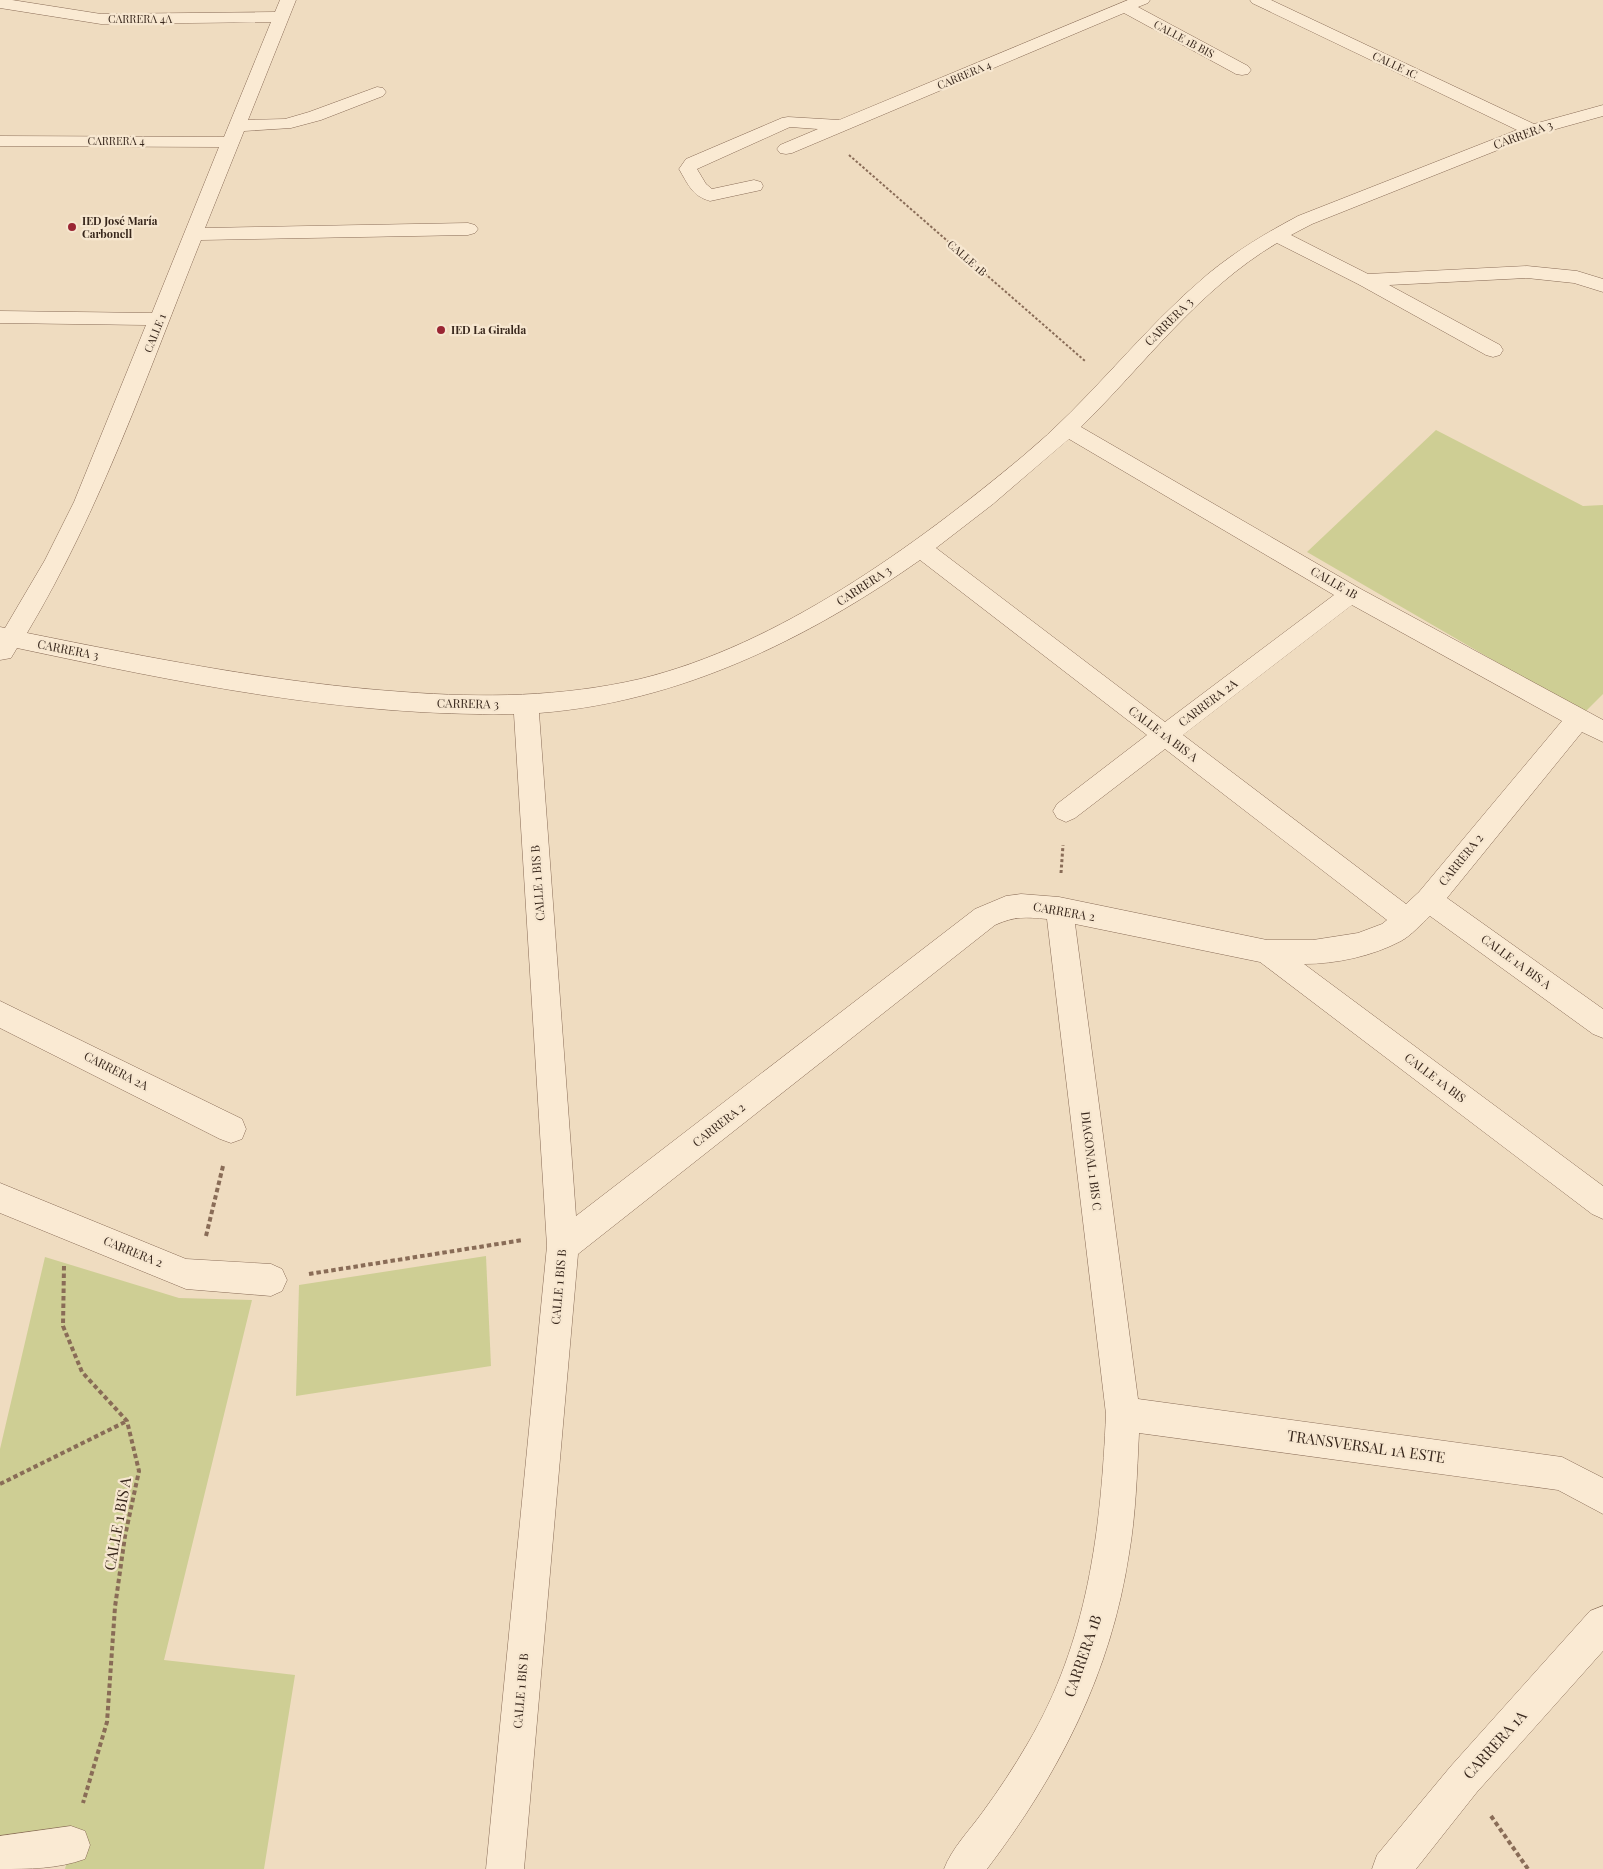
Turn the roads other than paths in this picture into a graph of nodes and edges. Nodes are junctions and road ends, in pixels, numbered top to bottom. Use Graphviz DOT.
graph roads {
  1 [pos="1142,0"];
  2 [pos="1258,0"];
  3 [pos="0,3"];
  4 [pos="27,3"];
  5 [pos="284,8"];
  6 [pos="1113,8"];
  7 [pos="1242,70"];
  8 [pos="377,92"];
  9 [pos="1603,110"];
  10 [pos="842,125"];
  11 [pos="1532,130"];
  12 [pos="235,134"];
  13 [pos="0,140"];
  14 [pos="786,149"];
  15 [pos="754,186"];
  16 [pos="468,229"];
  17 [pos="195,234"];
  18 [pos="1275,235"];
  19 [pos="1366,280"];
  20 [pos="1603,286"];
  21 [pos="0,316"];
  22 [pos="160,319"];
  23 [pos="1493,350"];
  24 [pos="1067,429"];
  25 [pos="920,548"];
  26 [pos="1351,594"];
  27 [pos="4,643"];
  28 [pos="526,705"];
  29 [pos="1577,720"];
  30 [pos="1603,732"];
  31 [pos="1165,735"];
  32 [pos="1066,811"];
  33 [pos="1429,900"];
  34 [pos="1059,909"];
  35 [pos="1407,920"];
  36 [pos="1267,952"];
  37 [pos="0,1014"];
  38 [pos="1603,1025"];
  39 [pos="232,1129"];
  40 [pos="0,1198"];
  41 [pos="1603,1204"];
  42 [pos="563,1240"];
  43 [pos="271,1280"];
  44 [pos="1123,1414"];
  45 [pos="1603,1497"];
  46 [pos="1603,1624"];
  47 [pos="71,1845"];
  48 [pos="0,1855"];
  49 [pos="505,1869"];
  50 [pos="963,1869"];
  51 [pos="1391,1869"];
  1 -- 6 [label="street, CARRERA 4"];
  2 -- 11 [label="street, CALLE 1C"];
  3 -- 4 [label="street, CARRERA 4A"];
  4 -- 5 [label="street, CARRERA 4A"];
  5 -- 12 [label="street, CALLE 1"];
  6 -- 7 [label="street, CALLE 1B BIS"];
  6 -- 10 [label="street, CARRERA 4"];
  8 -- 12 [label="street, CARRERA 4"];
  9 -- 11 [label="street, CARRERA 3"];
  10 -- 14 [label="street, CARRERA 4"];
  10 -- 15 [label="street"];
  11 -- 18 [label="street, CARRERA 3"];
  12 -- 13 [label="street, CARRERA 4"];
  12 -- 17 [label="street, CALLE 1"];
  16 -- 17 [label="street"];
  17 -- 22 [label="street, CALLE 1"];
  18 -- 19 [label="street"];
  18 -- 24 [label="street, CARRERA 3"];
  19 -- 20 [label="street"];
  19 -- 23 [label="street"];
  21 -- 22 [label="street"];
  22 -- 27 [label="street, CALLE 1"];
  24 -- 25 [label="street, CARRERA 3"];
  24 -- 26 [label="street, CALLE 1B"];
  25 -- 28 [label="street, CARRERA 3"];
  25 -- 31 [label="street, CALLE 1A BIS A"];
  26 -- 29 [label="street, CALLE 1B"];
  26 -- 31 [label="street, CARRERA 2A"];
  27 -- 28 [label="street, CARRERA 3"];
  28 -- 42 [label="street, CALLE 1 BIS B"];
  29 -- 30 [label="street, CALLE 1B"];
  29 -- 33 [label="street, CARRERA 2"];
  31 -- 32 [label="street, CARRERA 2A"];
  31 -- 35 [label="street, CALLE 1A BIS A"];
  33 -- 35 [label="street, CARRERA 2"];
  33 -- 38 [label="street, CALLE 1A BIS A"];
  34 -- 36 [label="street, CARRERA 2"];
  34 -- 42 [label="street, CARRERA 2"];
  34 -- 44 [label="street, DIAGONAL 1 BIS C"];
  35 -- 36 [label="street, CARRERA 2"];
  36 -- 41 [label="street, CALLE 1A BIS"];
  37 -- 39 [label="street, CARRERA 2A"];
  40 -- 43 [label="street, CARRERA 2"];
  42 -- 49 [label="street, CALLE 1 BIS B"];
  44 -- 45 [label="street, TRANSVERSAL 1A ESTE"];
  44 -- 50 [label="street, CARRERA 1B"];
  46 -- 51 [label="street, CARRERA 1A"];
  47 -- 48 [label="street"];
}
